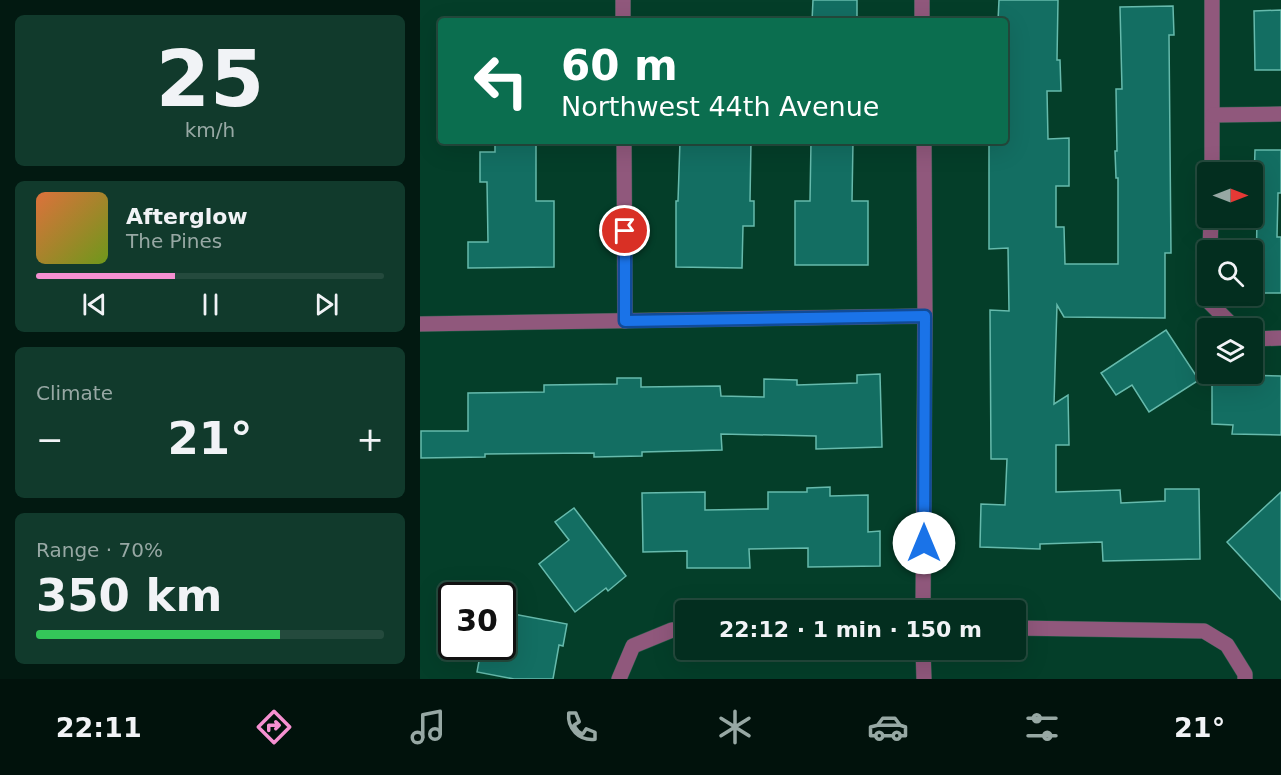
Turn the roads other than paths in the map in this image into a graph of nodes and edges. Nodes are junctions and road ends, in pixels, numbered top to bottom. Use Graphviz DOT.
graph roads {
  1 [pos="623,0"];
  2 [pos="922,0"];
  3 [pos="1212,0"];
  4 [pos="623,18"];
  5 [pos="922,18"];
  6 [pos="1281,114"];
  7 [pos="1213,116"];
  8 [pos="624,144"];
  9 [pos="924,144"];
  10 [pos="1212,162"];
  11 [pos="1216,306"];
  12 [pos="925,316"];
  13 [pos="1226,318"];
  14 [pos="625,321"];
  15 [pos="420,324"];
  16 [pos="1281,338"];
  17 [pos="1263,339"];
  18 [pos="923,600"];
  19 [pos="1026,628"];
  20 [pos="675,630"];
  21 [pos="923,660"];
  22 [pos="619,679"];
  23 [pos="924,679"];
  24 [pos="1245,679"];
  1 -- 4 [label="street"];
  2 -- 5 [label="street"];
  3 -- 7 [label="street"];
  6 -- 7 [label="street"];
  7 -- 10 [label="street"];
  8 -- 14 [label="street"];
  9 -- 12 [label="street"];
  11 -- 13 [label="street"];
  12 -- 14 [label="street"];
  12 -- 18 [label="street"];
  14 -- 15 [label="street"];
  16 -- 17 [label="street"];
  19 -- 24 [label="street"];
  20 -- 22 [label="street"];
  21 -- 23 [label="street"];
}
